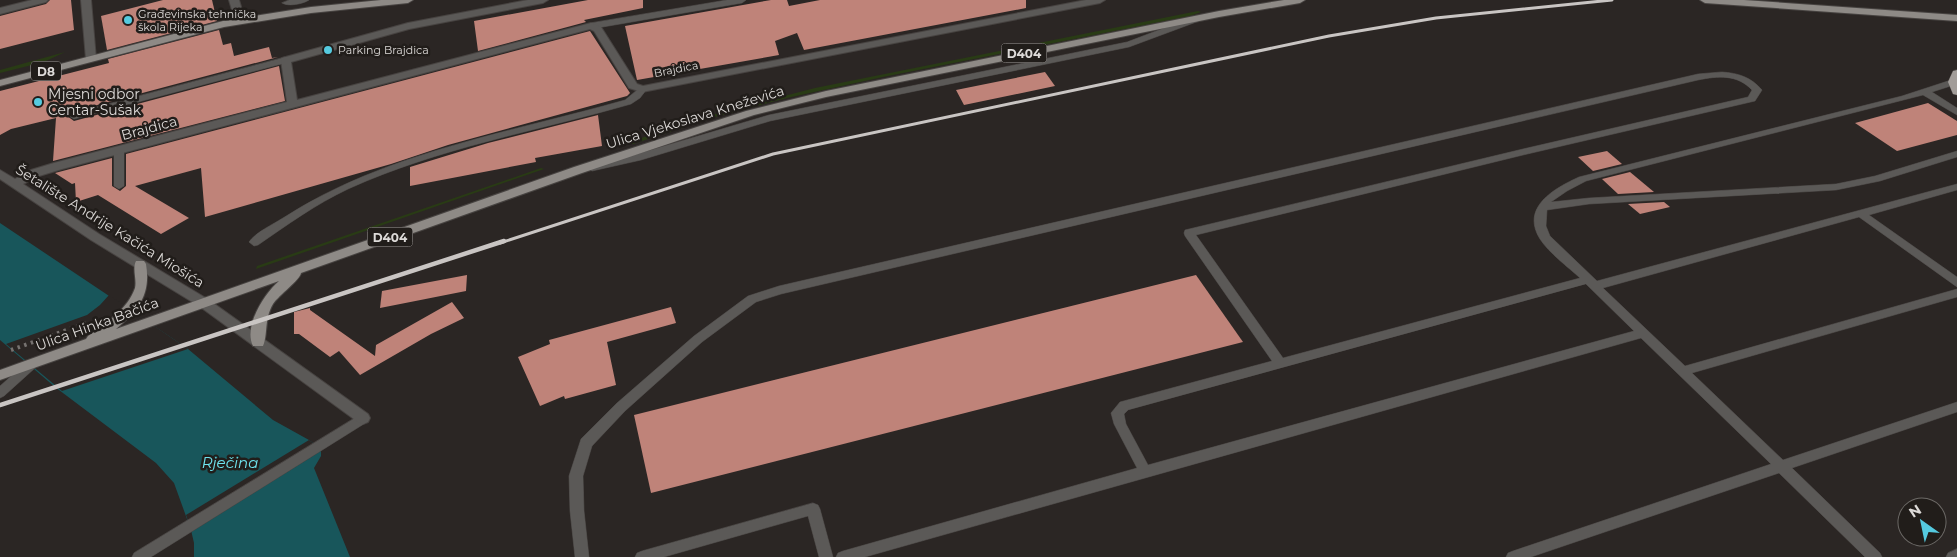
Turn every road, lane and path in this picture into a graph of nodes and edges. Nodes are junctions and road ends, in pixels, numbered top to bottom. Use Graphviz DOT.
graph roads {
  1 [pos="43,0"];
  2 [pos="86,0"];
  3 [pos="234,0"];
  4 [pos="305,0"];
  5 [pos="408,0"];
  6 [pos="543,0"];
  7 [pos="742,0"];
  8 [pos="1100,0"];
  9 [pos="1300,0"];
  10 [pos="1705,0"];
  11 [pos="286,3"];
  12 [pos="0,10"];
  13 [pos="1957,18"];
  14 [pos="240,20"];
  15 [pos="591,26"];
  16 [pos="91,59"];
  17 [pos="286,60"];
  18 [pos="1956,82"];
  19 [pos="0,83"];
  20 [pos="642,89"];
  21 [pos="1925,92"];
  22 [pos="294,104"];
  23 [pos="1957,112"];
  24 [pos="74,116"];
  25 [pos="119,150"];
  26 [pos="1957,154"];
  27 [pos="0,174"];
  28 [pos="14,184"];
  29 [pos="118,186"];
  30 [pos="1957,187"];
  31 [pos="1543,207"];
  32 [pos="1861,214"];
  33 [pos="254,242"];
  34 [pos="318,263"];
  35 [pos="140,264"];
  36 [pos="1591,283"];
  37 [pos="1957,283"];
  38 [pos="1957,293"];
  39 [pos="204,303"];
  40 [pos="88,322"];
  41 [pos="1643,333"];
  42 [pos="258,342"];
  43 [pos="76,349"];
  44 [pos="11,350"];
  45 [pos="1280,364"];
  46 [pos="31,365"];
  47 [pos="1682,371"];
  48 [pos="0,375"];
  49 [pos="0,393"];
  50 [pos="1957,407"];
  51 [pos="363,418"];
  52 [pos="1782,467"];
  53 [pos="1145,471"];
  54 [pos="1957,556"];
  55 [pos="138,557"];
  56 [pos="582,557"];
  57 [pos="642,557"];
  58 [pos="826,557"];
  59 [pos="843,557"];
  60 [pos="1513,557"];
  61 [pos="1875,557"];
  62 [pos="1953,557"];
  1 -- 12 [label="street"];
  2 -- 16 [label="street"];
  3 -- 14 [label="street"];
  4 -- 11 [label="lane"];
  5 -- 14 [label="main road, D8"];
  6 -- 17 [label="street"];
  7 -- 15 [label="lane"];
  8 -- 20 [label="street, Brajdica"];
  9 -- 34 [label="main road, Ulica Vjekoslava Kneževića / D404"];
  10 -- 13 [label="main road"];
  14 -- 16 [label="main road, D8"];
  15 -- 20 [label="street, Brajdica"];
  15 -- 22 [label="street, Brajdica"];
  16 -- 19 [label="main road, D8"];
  17 -- 22 [label="street"];
  17 -- 24 [label="lane"];
  18 -- 21 [label="lane"];
  20 -- 33 [label="lane"];
  21 -- 23 [label="lane"];
  21 -- 31 [label="lane"];
  22 -- 25 [label="street, Brajdica"];
  25 -- 28 [label="street, Brajdica"];
  25 -- 29 [label="lane"];
  26 -- 31 [label="lane"];
  27 -- 28 [label="street, Šetalište Andrije Kačića Miošića"];
  28 -- 35 [label="street, Šetalište Andrije Kačića Miošića"];
  30 -- 32 [label="lane"];
  31 -- 36 [label="lane"];
  32 -- 36 [label="lane"];
  32 -- 37 [label="lane"];
  34 -- 39 [label="main road, Ulica Vjekoslava Kneževića / D404"];
  34 -- 42 [label="main road"];
  35 -- 39 [label="street, Šetalište Andrije Kačića Miošića"];
  35 -- 43 [label="main road"];
  36 -- 41 [label="lane"];
  36 -- 45 [label="lane"];
  38 -- 47 [label="lane"];
  39 -- 42 [label="street, Šetalište Andrije Kačića Miošića"];
  39 -- 43 [label="main road, Ulica Hinka Bačića / D404"];
  40 -- 44 [label="path"];
  41 -- 47 [label="lane"];
  41 -- 53 [label="lane"];
  42 -- 51 [label="street, Šetalište Andrije Kačića Miošića"];
  43 -- 46 [label="main road, Ulica Hinka Bačića / D404"];
  45 -- 53 [label="lane"];
  45 -- 56 [label="lane"];
  46 -- 48 [label="main road, Ulica Hinka Bačića / D404"];
  46 -- 49 [label="lane"];
  47 -- 52 [label="lane"];
  50 -- 52 [label="lane"];
  51 -- 55 [label="lane"];
  52 -- 60 [label="lane"];
  52 -- 61 [label="lane"];
  53 -- 59 [label="lane"];
  54 -- 62 [label="lane"];
  57 -- 58 [label="lane"];
}
